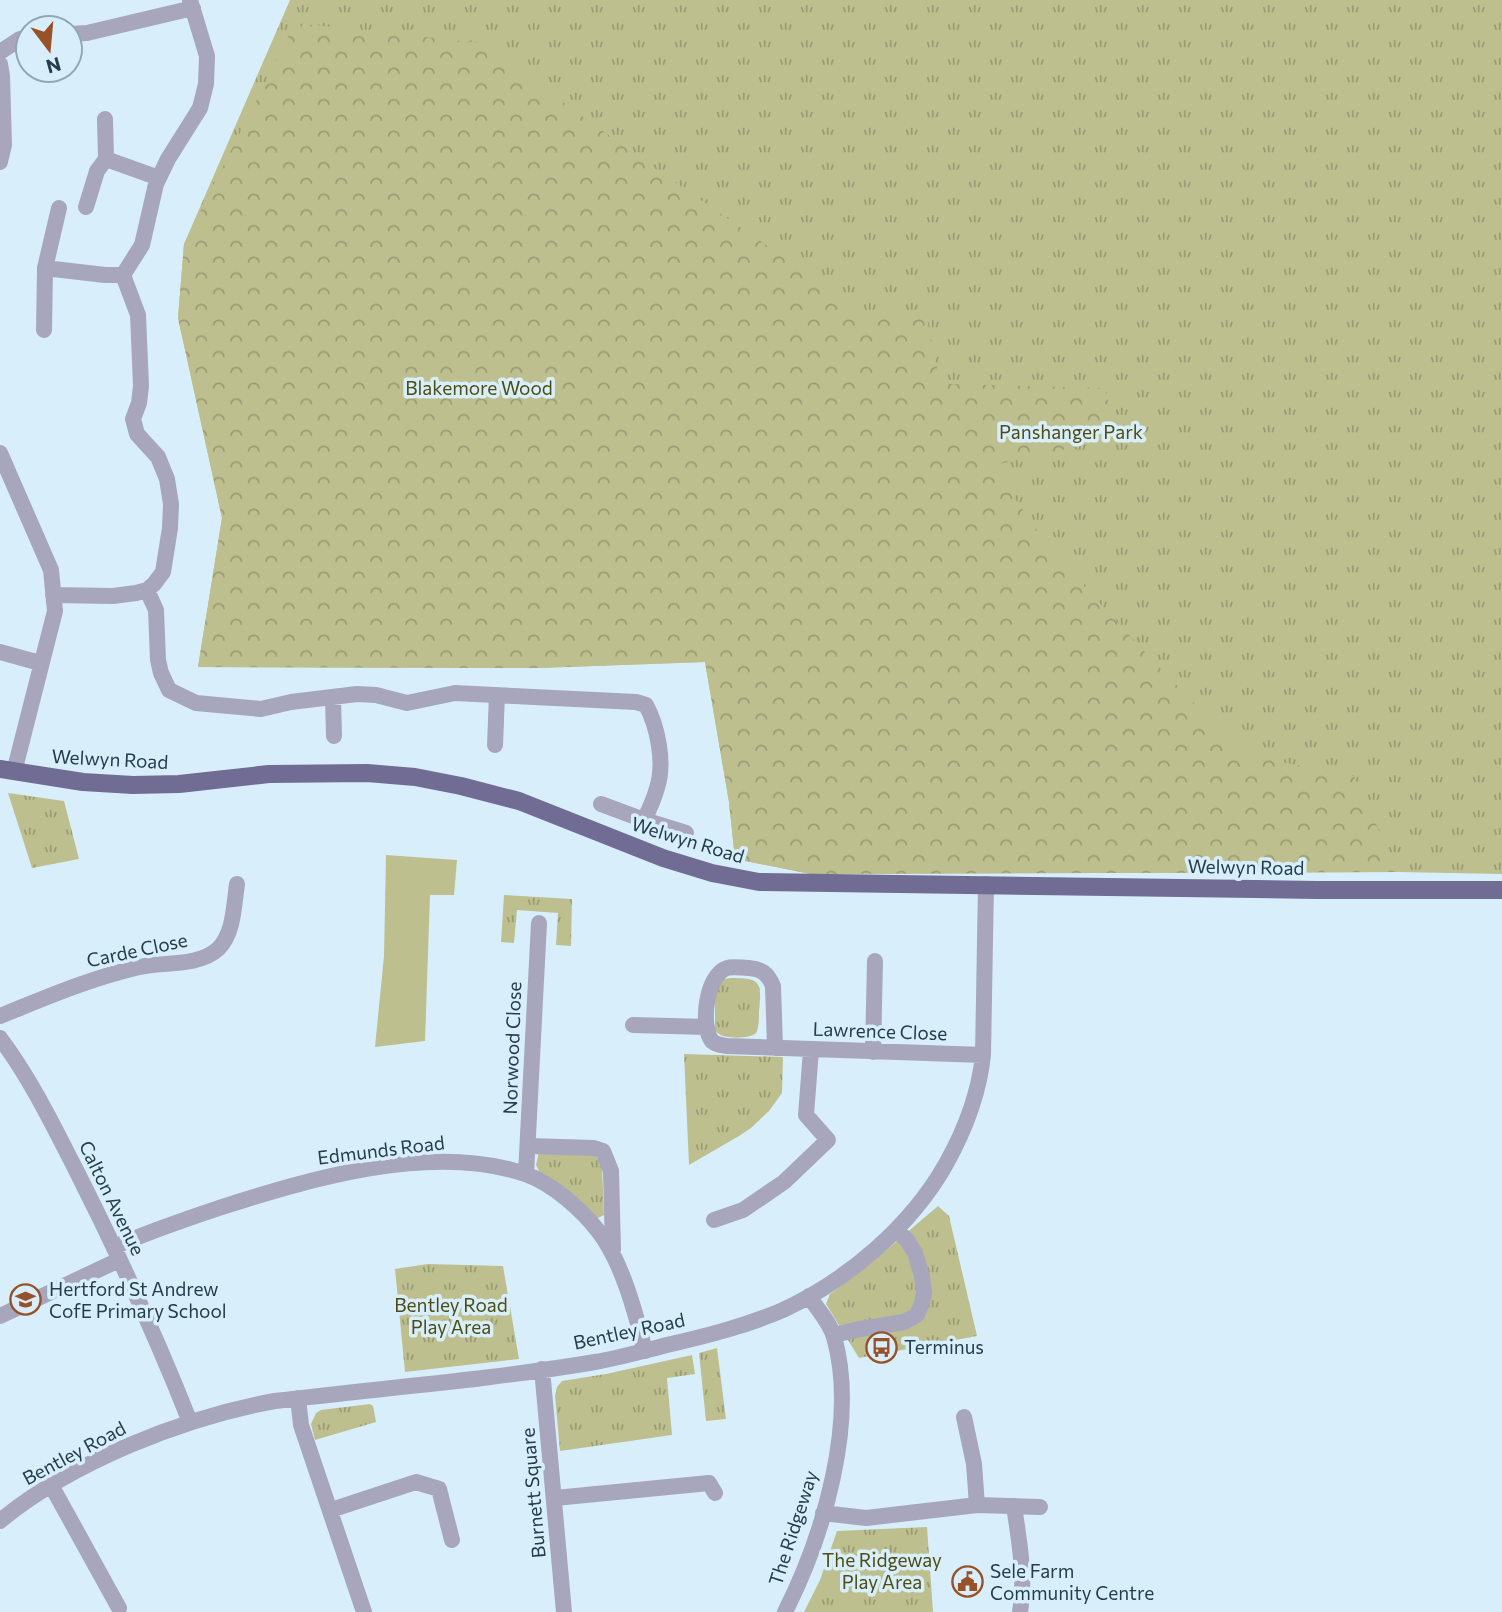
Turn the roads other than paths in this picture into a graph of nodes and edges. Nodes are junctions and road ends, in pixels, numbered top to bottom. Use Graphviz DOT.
graph roads {
  1 [pos="191,4"];
  2 [pos="84,33"];
  3 [pos="0,64"];
  4 [pos="105,119"];
  5 [pos="106,159"];
  6 [pos="0,162"];
  7 [pos="159,178"];
  8 [pos="86,207"];
  9 [pos="59,208"];
  10 [pos="45,268"];
  11 [pos="123,275"];
  12 [pos="44,330"];
  13 [pos="0,453"];
  14 [pos="148,590"];
  15 [pos="53,595"];
  16 [pos="0,652"];
  17 [pos="40,663"];
  18 [pos="496,695"];
  19 [pos="333,697"];
  20 [pos="334,736"];
  21 [pos="495,745"];
  22 [pos="7,771"];
  23 [pos="601,804"];
  24 [pos="644,820"];
  25 [pos="686,833"];
  26 [pos="237,884"];
  27 [pos="986,884"];
  28 [pos="1502,890"];
  29 [pos="538,923"];
  30 [pos="875,961"];
  31 [pos="0,1016"];
  32 [pos="632,1025"];
  33 [pos="707,1027"];
  34 [pos="0,1038"];
  35 [pos="775,1048"];
  36 [pos="811,1050"];
  37 [pos="873,1052"];
  38 [pos="983,1055"];
  39 [pos="529,1146"];
  40 [pos="526,1174"];
  41 [pos="714,1220"];
  42 [pos="896,1230"];
  43 [pos="117,1253"];
  44 [pos="613,1256"];
  45 [pos="809,1296"];
  46 [pos="0,1316"];
  47 [pos="834,1335"];
  48 [pos="645,1351"];
  49 [pos="542,1369"];
  50 [pos="298,1398"];
  51 [pos="964,1417"];
  52 [pos="190,1422"];
  53 [pos="51,1485"];
  54 [pos="715,1493"];
  55 [pos="555,1498"];
  56 [pos="977,1504"];
  57 [pos="1014,1506"];
  58 [pos="1040,1507"];
  59 [pos="331,1510"];
  60 [pos="823,1513"];
  61 [pos="0,1521"];
  62 [pos="452,1540"];
  63 [pos="119,1608"];
  64 [pos="364,1612"];
  65 [pos="564,1612"];
  66 [pos="785,1612"];
  67 [pos="1020,1612"];
  1 -- 2 [label="street"];
  1 -- 7 [label="street"];
  3 -- 6 [label="street"];
  4 -- 5 [label="street"];
  5 -- 7 [label="street"];
  5 -- 8 [label="street"];
  7 -- 11 [label="street"];
  9 -- 10 [label="street"];
  10 -- 11 [label="street"];
  10 -- 12 [label="street"];
  11 -- 14 [label="street"];
  13 -- 15 [label="street"];
  14 -- 15 [label="street"];
  14 -- 19 [label="street"];
  15 -- 17 [label="street"];
  16 -- 17 [label="street"];
  17 -- 22 [label="street"];
  18 -- 19 [label="street"];
  18 -- 21 [label="street"];
  18 -- 24 [label="street"];
  19 -- 20 [label="street"];
  22 -- 27 [label="main road, Welwyn Road"];
  23 -- 24 [label="street"];
  24 -- 25 [label="street"];
  26 -- 31 [label="street, Carde Close"];
  27 -- 28 [label="main road, Welwyn Road"];
  27 -- 38 [label="street, Bentley Road"];
  29 -- 39 [label="street, Norwood Close"];
  30 -- 37 [label="street"];
  32 -- 33 [label="street"];
  33 -- 35 [label="street, Lawrence Close"];
  33 -- 35 [label="street"];
  34 -- 43 [label="street, Calton Avenue"];
  35 -- 36 [label="street, Lawrence Close"];
  36 -- 37 [label="street, Lawrence Close"];
  36 -- 41 [label="street"];
  37 -- 38 [label="street, Lawrence Close"];
  38 -- 42 [label="street, Bentley Road"];
  39 -- 40 [label="street, Norwood Close"];
  39 -- 44 [label="street"];
  40 -- 43 [label="street, Edmunds Road"];
  40 -- 44 [label="street, Edmunds Road"];
  42 -- 45 [label="street, Bentley Road"];
  42 -- 47 [label="street"];
  43 -- 46 [label="street, Edmunds Road"];
  43 -- 52 [label="street, Calton Avenue"];
  44 -- 48 [label="street, Edmunds Road"];
  45 -- 47 [label="street, The Ridgeway"];
  45 -- 48 [label="street, Bentley Road"];
  47 -- 60 [label="street, The Ridgeway"];
  48 -- 49 [label="street, Bentley Road"];
  49 -- 50 [label="street, Bentley Road"];
  49 -- 55 [label="street, Burnett Square"];
  50 -- 52 [label="street, Bentley Road"];
  50 -- 59 [label="street"];
  51 -- 56 [label="street"];
  52 -- 53 [label="street, Bentley Road"];
  53 -- 61 [label="street, Bentley Road"];
  53 -- 63 [label="street"];
  54 -- 55 [label="street"];
  55 -- 65 [label="street, Burnett Square"];
  56 -- 57 [label="street"];
  56 -- 60 [label="street"];
  57 -- 58 [label="street"];
  57 -- 67 [label="street"];
  59 -- 62 [label="street"];
  59 -- 64 [label="street"];
  60 -- 66 [label="street, The Ridgeway"];
}
